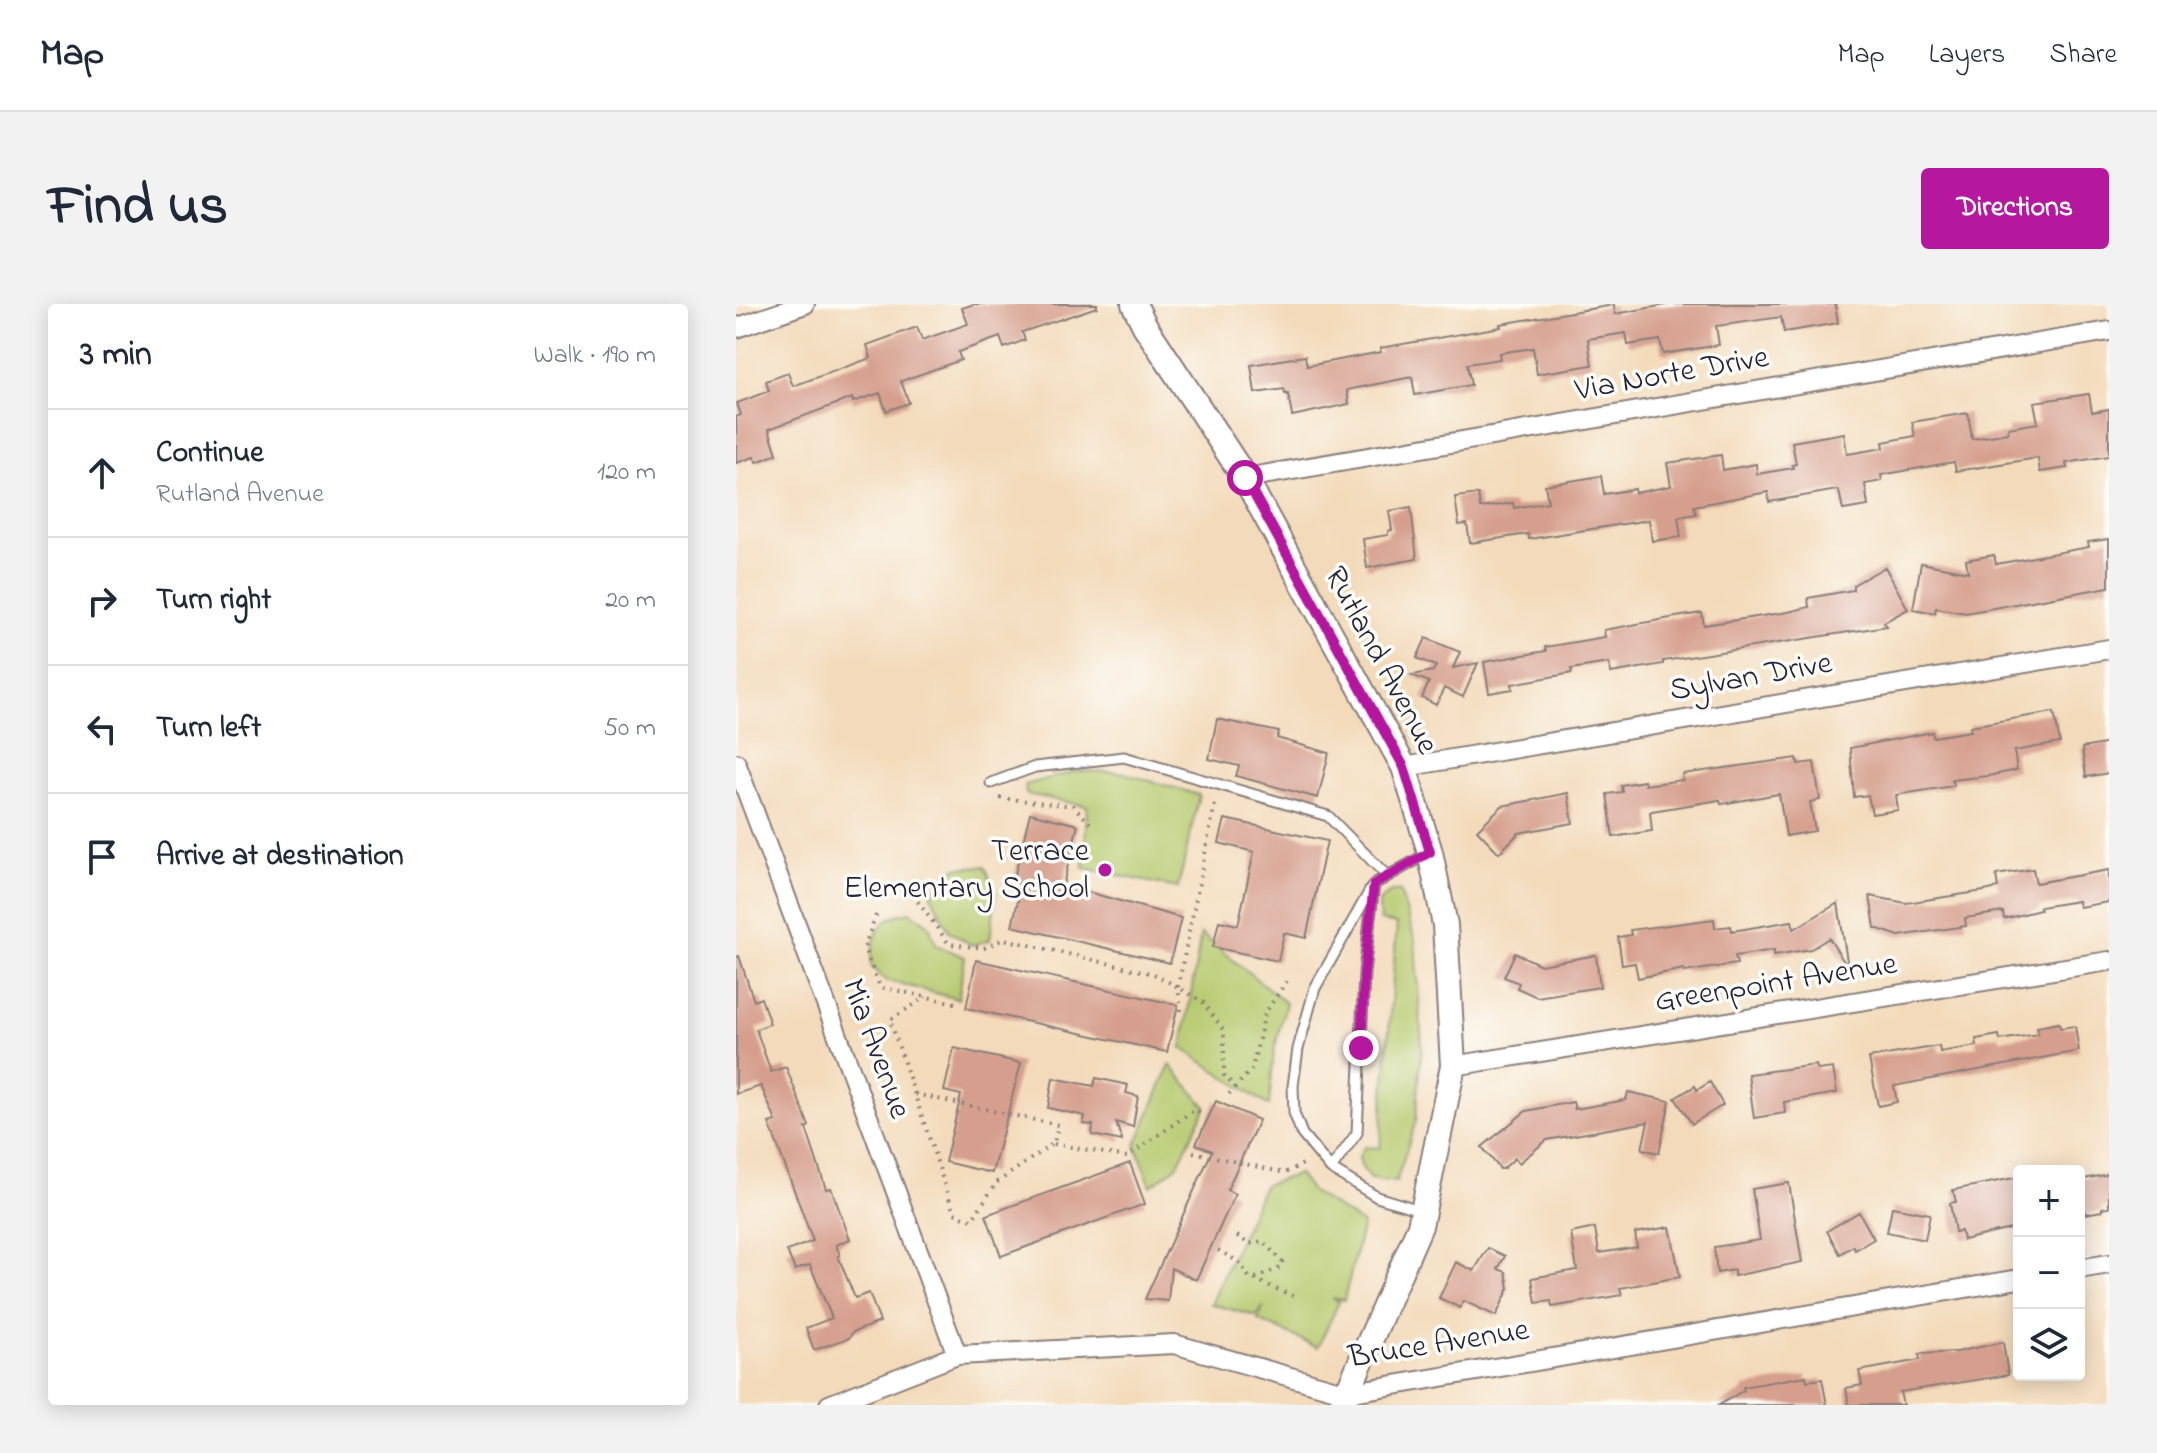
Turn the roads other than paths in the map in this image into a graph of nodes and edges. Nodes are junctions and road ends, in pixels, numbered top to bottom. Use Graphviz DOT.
graph roads {
  1 [pos="805,304"];
  2 [pos="1134,304"];
  3 [pos="736,328"];
  4 [pos="2109,331"];
  5 [pos="1245,478"];
  6 [pos="2109,649"];
  7 [pos="736,763"];
  8 [pos="1404,767"];
  9 [pos="991,783"];
  10 [pos="1430,852"];
  11 [pos="1387,876"];
  12 [pos="1374,884"];
  13 [pos="2109,961"];
  14 [pos="1453,1066"];
  15 [pos="1331,1169"];
  16 [pos="1423,1211"];
  17 [pos="2109,1264"];
  18 [pos="2085,1268"];
  19 [pos="2013,1280"];
  20 [pos="957,1355"];
  21 [pos="1345,1399"];
  22 [pos="829,1405"];
  1 -- 3 [label="street"];
  2 -- 5 [label="street, Rutland Avenue"];
  4 -- 5 [label="street, Via Norte Drive"];
  5 -- 8 [label="street, Rutland Avenue"];
  6 -- 8 [label="street, Sylvan Drive"];
  7 -- 20 [label="street, Mia Avenue"];
  8 -- 10 [label="street, Rutland Avenue"];
  9 -- 11 [label="lane"];
  10 -- 11 [label="lane"];
  10 -- 14 [label="street, Rutland Avenue"];
  11 -- 12 [label="lane"];
  12 -- 15 [label="lane"];
  12 -- 15 [label="lane"];
  13 -- 14 [label="street, Greenpoint Avenue"];
  14 -- 16 [label="street, Rutland Avenue"];
  15 -- 16 [label="lane"];
  16 -- 21 [label="street, Rutland Avenue"];
  17 -- 18 [label="street"];
  19 -- 21 [label="street, Bruce Avenue"];
  20 -- 21 [label="street, Bruce Avenue"];
  20 -- 22 [label="street, Bruce Avenue"];
}
